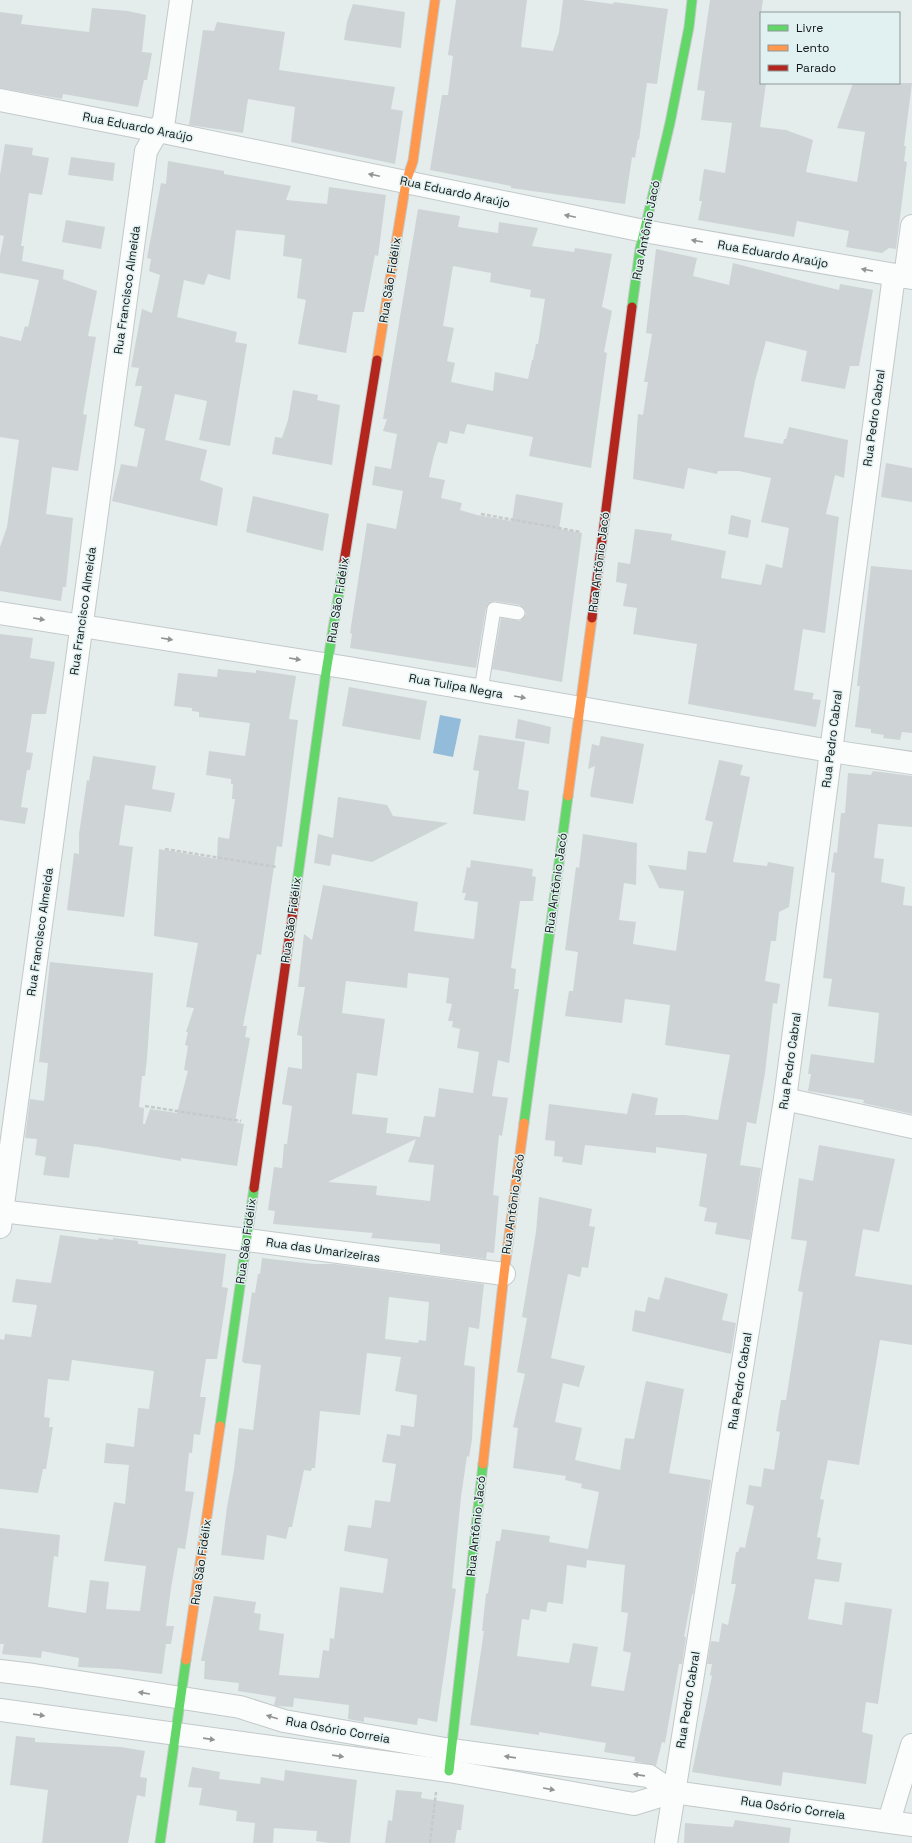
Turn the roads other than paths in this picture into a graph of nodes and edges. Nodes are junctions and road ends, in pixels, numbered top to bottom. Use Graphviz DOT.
graph roads {
  1 [pos="181,0"];
  2 [pos="435,0"];
  3 [pos="692,0"];
  4 [pos="0,100"];
  5 [pos="158,131"];
  6 [pos="406,182"];
  7 [pos="912,226"];
  8 [pos="644,231"];
  9 [pos="904,277"];
  10 [pos="0,613"];
  11 [pos="518,613"];
  12 [pos="82,625"];
  13 [pos="327,664"];
  14 [pos="481,690"];
  15 [pos="580,708"];
  16 [pos="830,751"];
  17 [pos="912,763"];
  18 [pos="786,1099"];
  19 [pos="912,1127"];
  20 [pos="1,1217"];
  21 [pos="247,1240"];
  22 [pos="504,1274"];
  23 [pos="0,1671"];
  24 [pos="181,1699"];
  25 [pos="0,1710"];
  26 [pos="176,1735"];
  27 [pos="912,1745"];
  28 [pos="451,1750"];
  29 [pos="444,1771"];
  30 [pos="673,1792"];
  31 [pos="889,1821"];
  32 [pos="912,1825"];
  33 [pos="160,1843"];
  34 [pos="666,1843"];
  1 -- 5 [label="street, Rua Francisco Almeida"];
  2 -- 6 [label="street, Rua São Fidélix"];
  3 -- 8 [label="street, Rua Antônio Jacó"];
  4 -- 5 [label="street, Rua Eduardo Araújo"];
  6 -- 5 [label="street, Rua Eduardo Araújo, one-way"];
  5 -- 12 [label="street, Rua Francisco Almeida"];
  8 -- 6 [label="street, Rua Eduardo Araújo, one-way"];
  6 -- 13 [label="street, Rua São Fidélix"];
  7 -- 9 [label="street, Rua Pedro Cabral"];
  9 -- 8 [label="street, Rua Eduardo Araújo, one-way"];
  8 -- 15 [label="street, Rua Antônio Jacó"];
  9 -- 16 [label="street, Rua Pedro Cabral"];
  10 -- 12 [label="street, Rua Tulipa Negra, one-way"];
  11 -- 14 [label="lane"];
  12 -- 13 [label="street, Rua Tulipa Negra, one-way"];
  12 -- 20 [label="street, Rua Francisco Almeida"];
  13 -- 14 [label="street, Rua Tulipa Negra"];
  13 -- 21 [label="street, Rua São Fidélix"];
  14 -- 15 [label="street, Rua Tulipa Negra, one-way"];
  15 -- 16 [label="street, Rua Tulipa Negra"];
  15 -- 22 [label="street, Rua Antônio Jacó"];
  16 -- 17 [label="street, Rua Tulipa Negra"];
  16 -- 18 [label="street, Rua Pedro Cabral"];
  18 -- 19 [label="street"];
  18 -- 30 [label="street, Rua Pedro Cabral"];
  20 -- 21 [label="street, Rua das Umarizeiras"];
  21 -- 22 [label="street, Rua das Umarizeiras"];
  21 -- 24 [label="street, Rua São Fidélix"];
  22 -- 28 [label="street, Rua Antônio Jacó"];
  24 -- 23 [label="street, Rua Osório Correia, one-way"];
  24 -- 26 [label="street, Rua São Fidélix"];
  28 -- 24 [label="street, Rua Osório Correia, one-way"];
  25 -- 26 [label="street, Rua Osório Correia, one-way"];
  26 -- 29 [label="street, Rua Osório Correia, one-way"];
  26 -- 33 [label="street, Rua São Fidélix"];
  27 -- 31 [label="street"];
  28 -- 29 [label="street, Rua Antônio Jacó"];
  30 -- 28 [label="street, Rua Osório Correia, one-way"];
  29 -- 30 [label="street, Rua Osório Correia, one-way"];
  30 -- 31 [label="street, Rua Osório Correia"];
  30 -- 34 [label="street, Rua Pedro Cabral"];
  31 -- 32 [label="street, Rua Osório Correia"];
}
